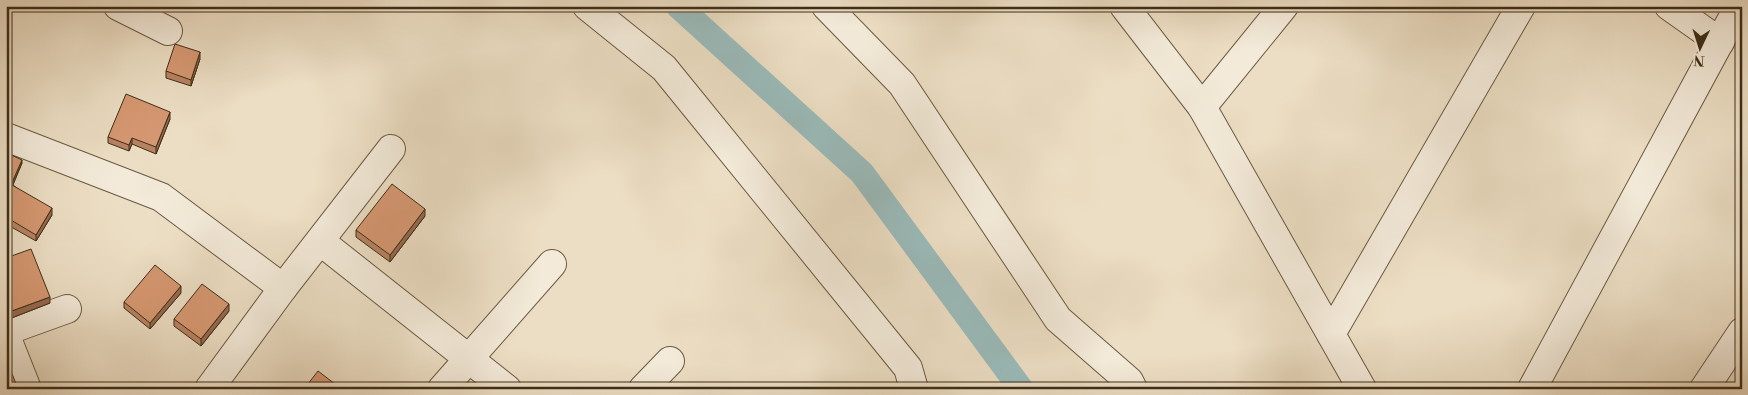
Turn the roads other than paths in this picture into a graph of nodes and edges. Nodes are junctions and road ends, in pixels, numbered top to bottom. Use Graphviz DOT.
graph roads {
  1 [pos="118,6"];
  2 [pos="587,6"];
  3 [pos="826,6"];
  4 [pos="1124,6"];
  5 [pos="1284,6"];
  6 [pos="1521,6"];
  7 [pos="1670,6"];
  8 [pos="1739,6"];
  9 [pos="168,31"];
  10 [pos="1720,42"];
  11 [pos="1202,107"];
  12 [pos="6,137"];
  13 [pos="391,149"];
  14 [pos="320,241"];
  15 [pos="552,264"];
  16 [pos="283,288"];
  17 [pos="66,308"];
  18 [pos="6,331"];
  19 [pos="1742,332"];
  20 [pos="1331,334"];
  21 [pos="6,336"];
  22 [pos="469,358"];
  23 [pos="670,361"];
  24 [pos="26,389"];
  25 [pos="209,389"];
  26 [pos="442,389"];
  27 [pos="507,389"];
  28 [pos="643,389"];
  29 [pos="914,389"];
  30 [pos="1133,389"];
  31 [pos="1362,389"];
  32 [pos="1532,389"];
  33 [pos="1704,389"];
  1 -- 9 [label="street"];
  2 -- 29 [label="street"];
  3 -- 30 [label="street"];
  4 -- 11 [label="street"];
  5 -- 11 [label="street"];
  6 -- 20 [label="street"];
  7 -- 10 [label="street"];
  8 -- 10 [label="street"];
  10 -- 32 [label="street"];
  11 -- 20 [label="street"];
  12 -- 16 [label="street"];
  13 -- 14 [label="street"];
  14 -- 16 [label="street"];
  14 -- 22 [label="street"];
  15 -- 22 [label="street"];
  16 -- 25 [label="street"];
  17 -- 18 [label="street"];
  19 -- 33 [label="street"];
  20 -- 31 [label="street"];
  21 -- 24 [label="street"];
  22 -- 26 [label="street"];
  22 -- 27 [label="street"];
  23 -- 28 [label="street"];
}
